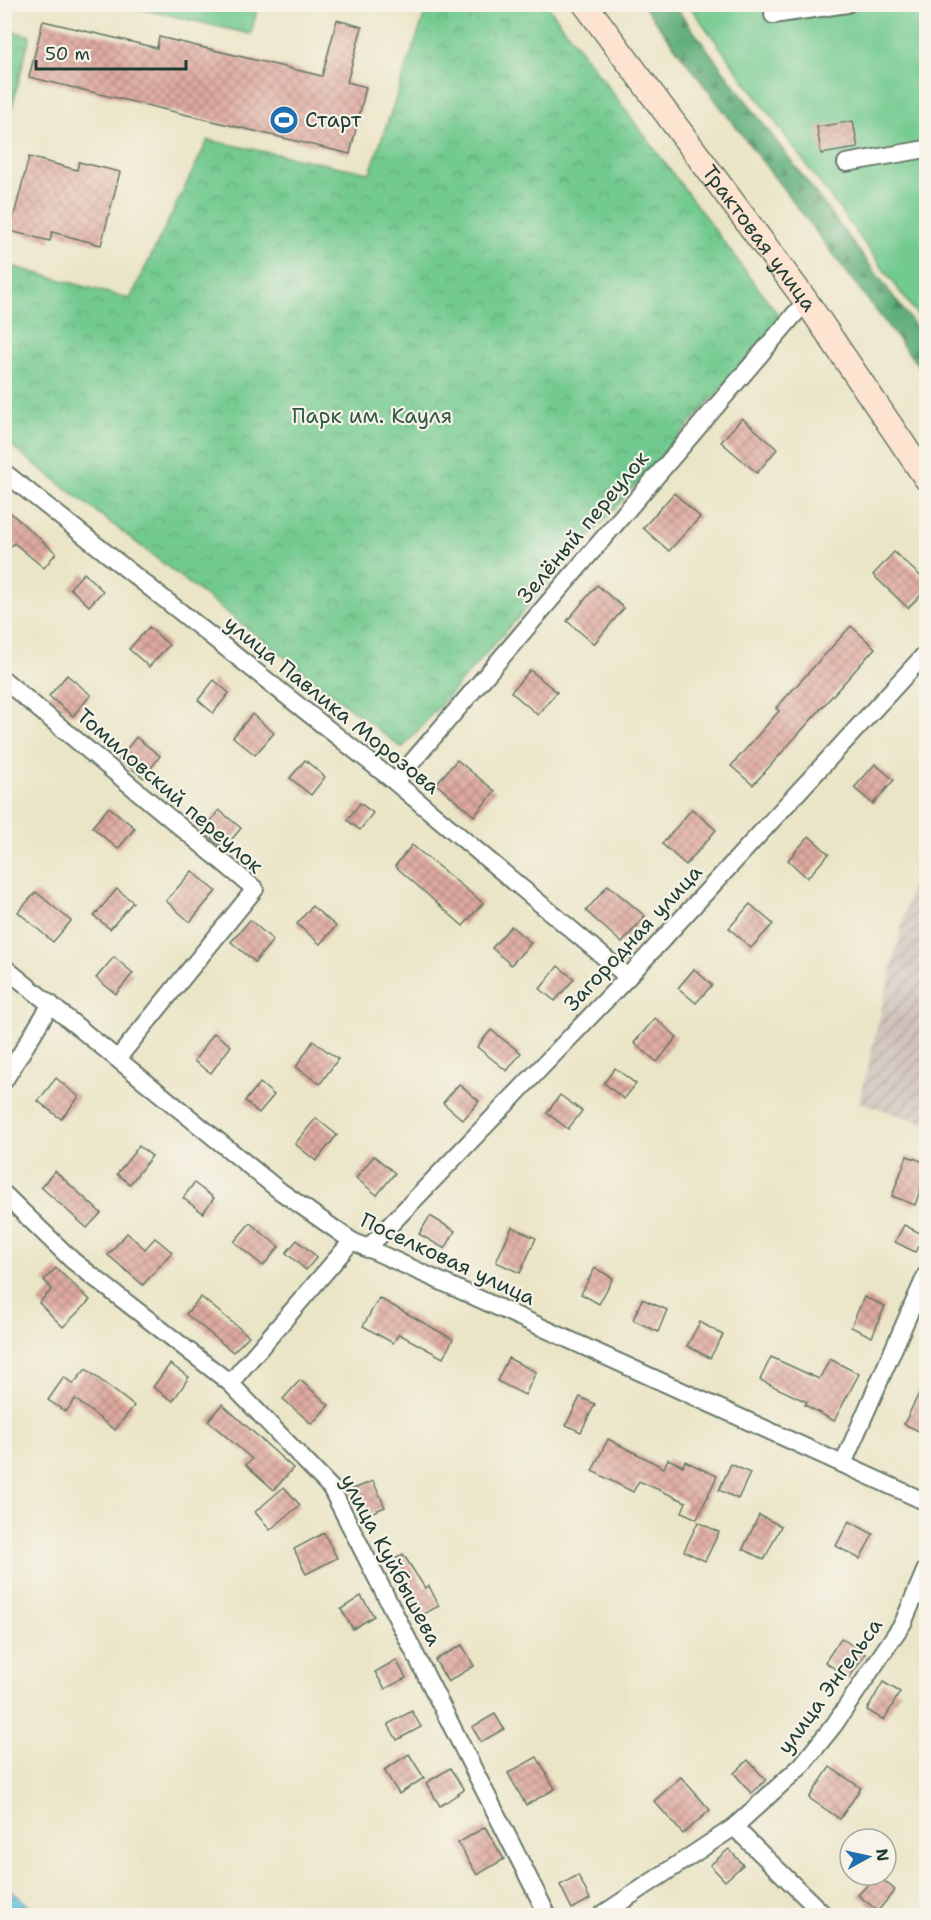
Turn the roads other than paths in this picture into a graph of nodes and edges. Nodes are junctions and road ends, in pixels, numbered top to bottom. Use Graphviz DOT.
graph roads {
  1 [pos="585,4"];
  2 [pos="848,4"];
  3 [pos="773,15"];
  4 [pos="927,149"];
  5 [pos="846,163"];
  6 [pos="806,301"];
  7 [pos="4,472"];
  8 [pos="927,478"];
  9 [pos="927,653"];
  10 [pos="4,680"];
  11 [pos="395,783"];
  12 [pos="4,967"];
  13 [pos="628,977"];
  14 [pos="51,1004"];
  15 [pos="118,1058"];
  16 [pos="4,1081"];
  17 [pos="4,1194"];
  18 [pos="352,1241"];
  19 [pos="367,1249"];
  20 [pos="927,1275"];
  21 [pos="230,1383"];
  22 [pos="843,1464"];
  23 [pos="927,1502"];
  24 [pos="927,1569"];
  25 [pos="734,1827"];
  26 [pos="548,1916"];
  27 [pos="600,1916"];
  28 [pos="825,1916"];
  1 -- 6 [label="street, Трактовая улица"];
  2 -- 3 [label="street"];
  4 -- 5 [label="street"];
  6 -- 8 [label="street, Трактовая улица"];
  6 -- 11 [label="street, Зелёный переулок"];
  7 -- 11 [label="street, улица Павлика Морозова"];
  9 -- 13 [label="street, Загородная улица"];
  10 -- 15 [label="street, Томиловский переулок"];
  11 -- 13 [label="street, улица Павлика Морозова"];
  12 -- 14 [label="street, Поселковая улица"];
  13 -- 19 [label="street, Загородная улица"];
  14 -- 15 [label="street, Поселковая улица"];
  14 -- 16 [label="street"];
  15 -- 18 [label="street, Поселковая улица"];
  17 -- 21 [label="street, улица Куйбышева"];
  18 -- 19 [label="street, Поселковая улица"];
  18 -- 21 [label="street"];
  19 -- 22 [label="street, Поселковая улица"];
  20 -- 22 [label="street"];
  21 -- 26 [label="street, улица Куйбышева"];
  22 -- 23 [label="street, Поселковая улица"];
  24 -- 25 [label="street, улица Энгельса"];
  25 -- 27 [label="street, улица Энгельса"];
  25 -- 28 [label="street"];
}
